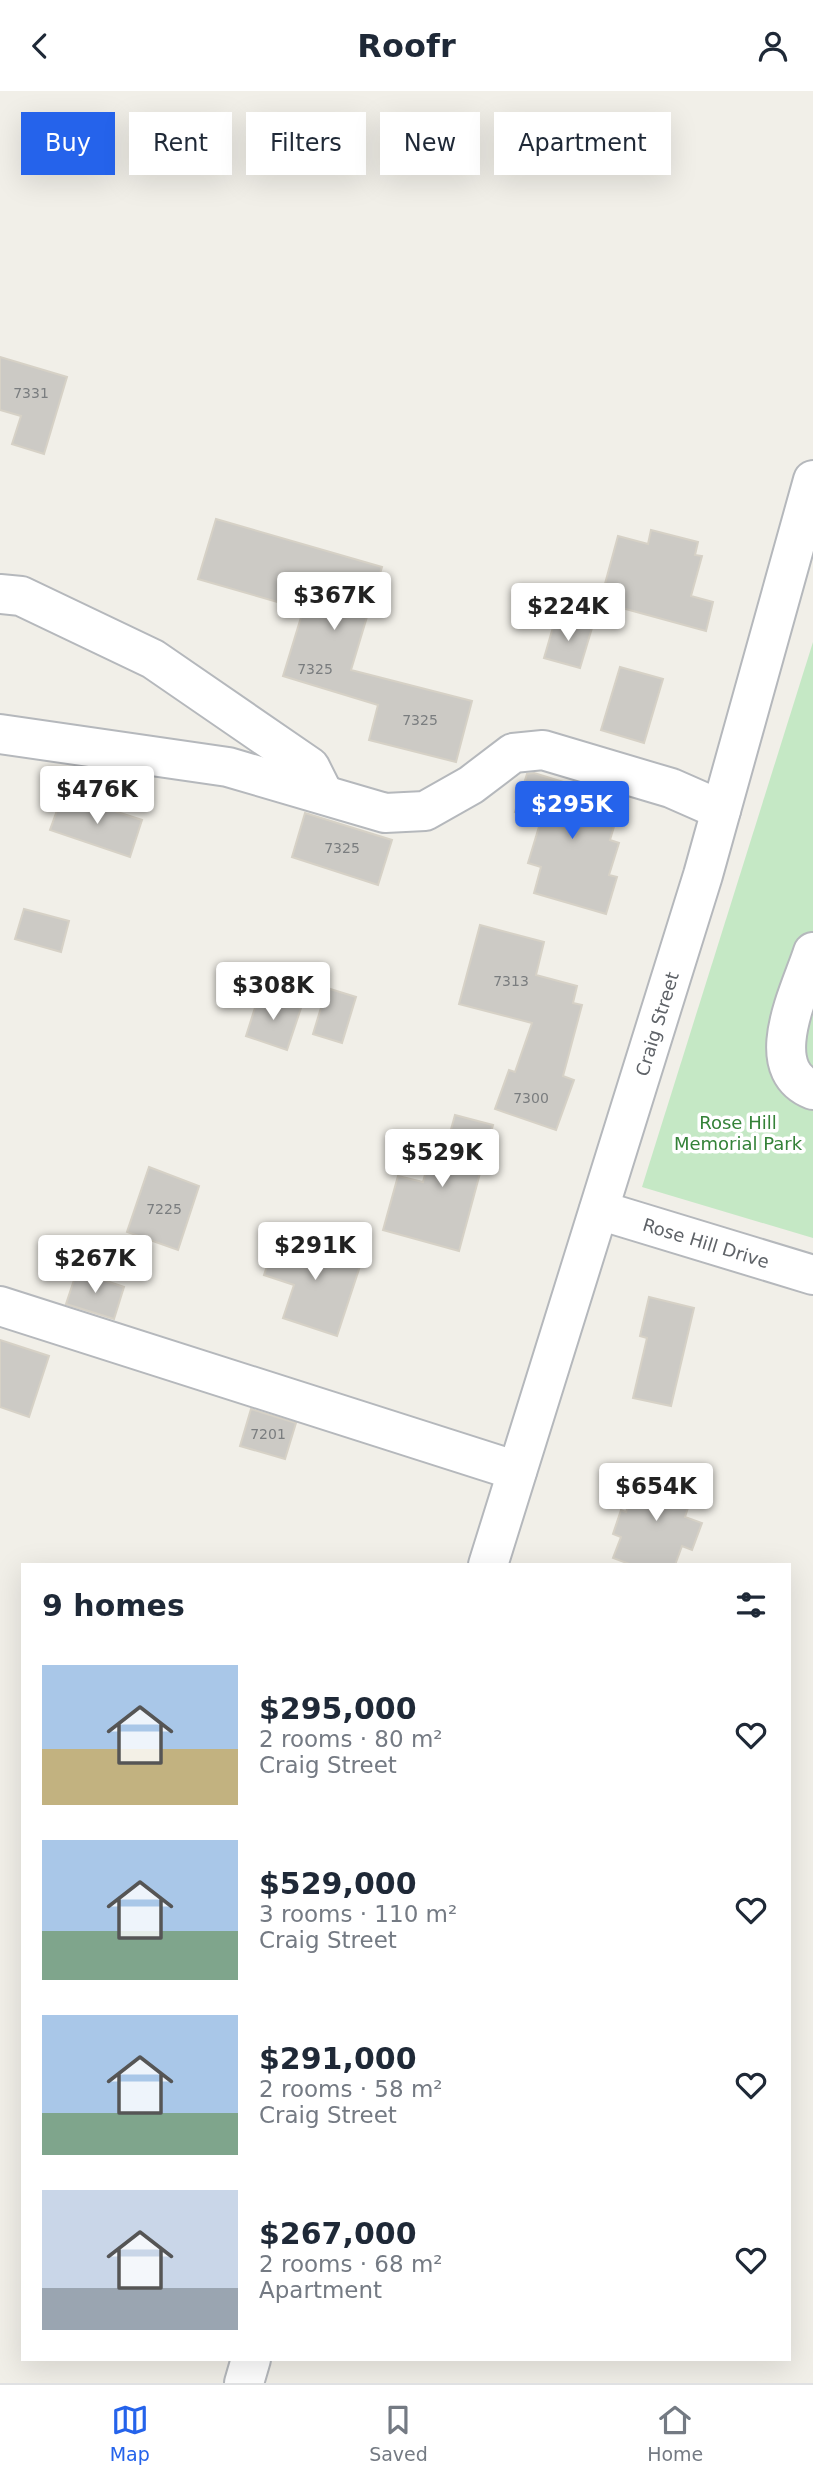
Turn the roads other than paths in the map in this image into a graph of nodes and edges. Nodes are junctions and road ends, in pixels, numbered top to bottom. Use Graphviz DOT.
graph roads {
  1 [pos="813,480"];
  2 [pos="0,594"];
  3 [pos="0,734"];
  4 [pos="323,793"];
  5 [pos="721,810"];
  6 [pos="813,952"];
  7 [pos="813,1090"];
  8 [pos="599,1210"];
  9 [pos="813,1275"];
  10 [pos="0,1306"];
  11 [pos="517,1471"];
  12 [pos="489,1563"];
  13 [pos="250,2361"];
  14 [pos="244,2383"];
  1 -- 5 [label="street, Craig Street"];
  2 -- 4 [label="street"];
  3 -- 4 [label="street"];
  4 -- 5 [label="street"];
  5 -- 8 [label="street, Craig Street"];
  6 -- 7 [label="street"];
  8 -- 9 [label="street, Rose Hill Drive"];
  8 -- 11 [label="street, Craig Street"];
  10 -- 11 [label="street"];
  11 -- 12 [label="street, Craig Street"];
  13 -- 14 [label="street"];
}
